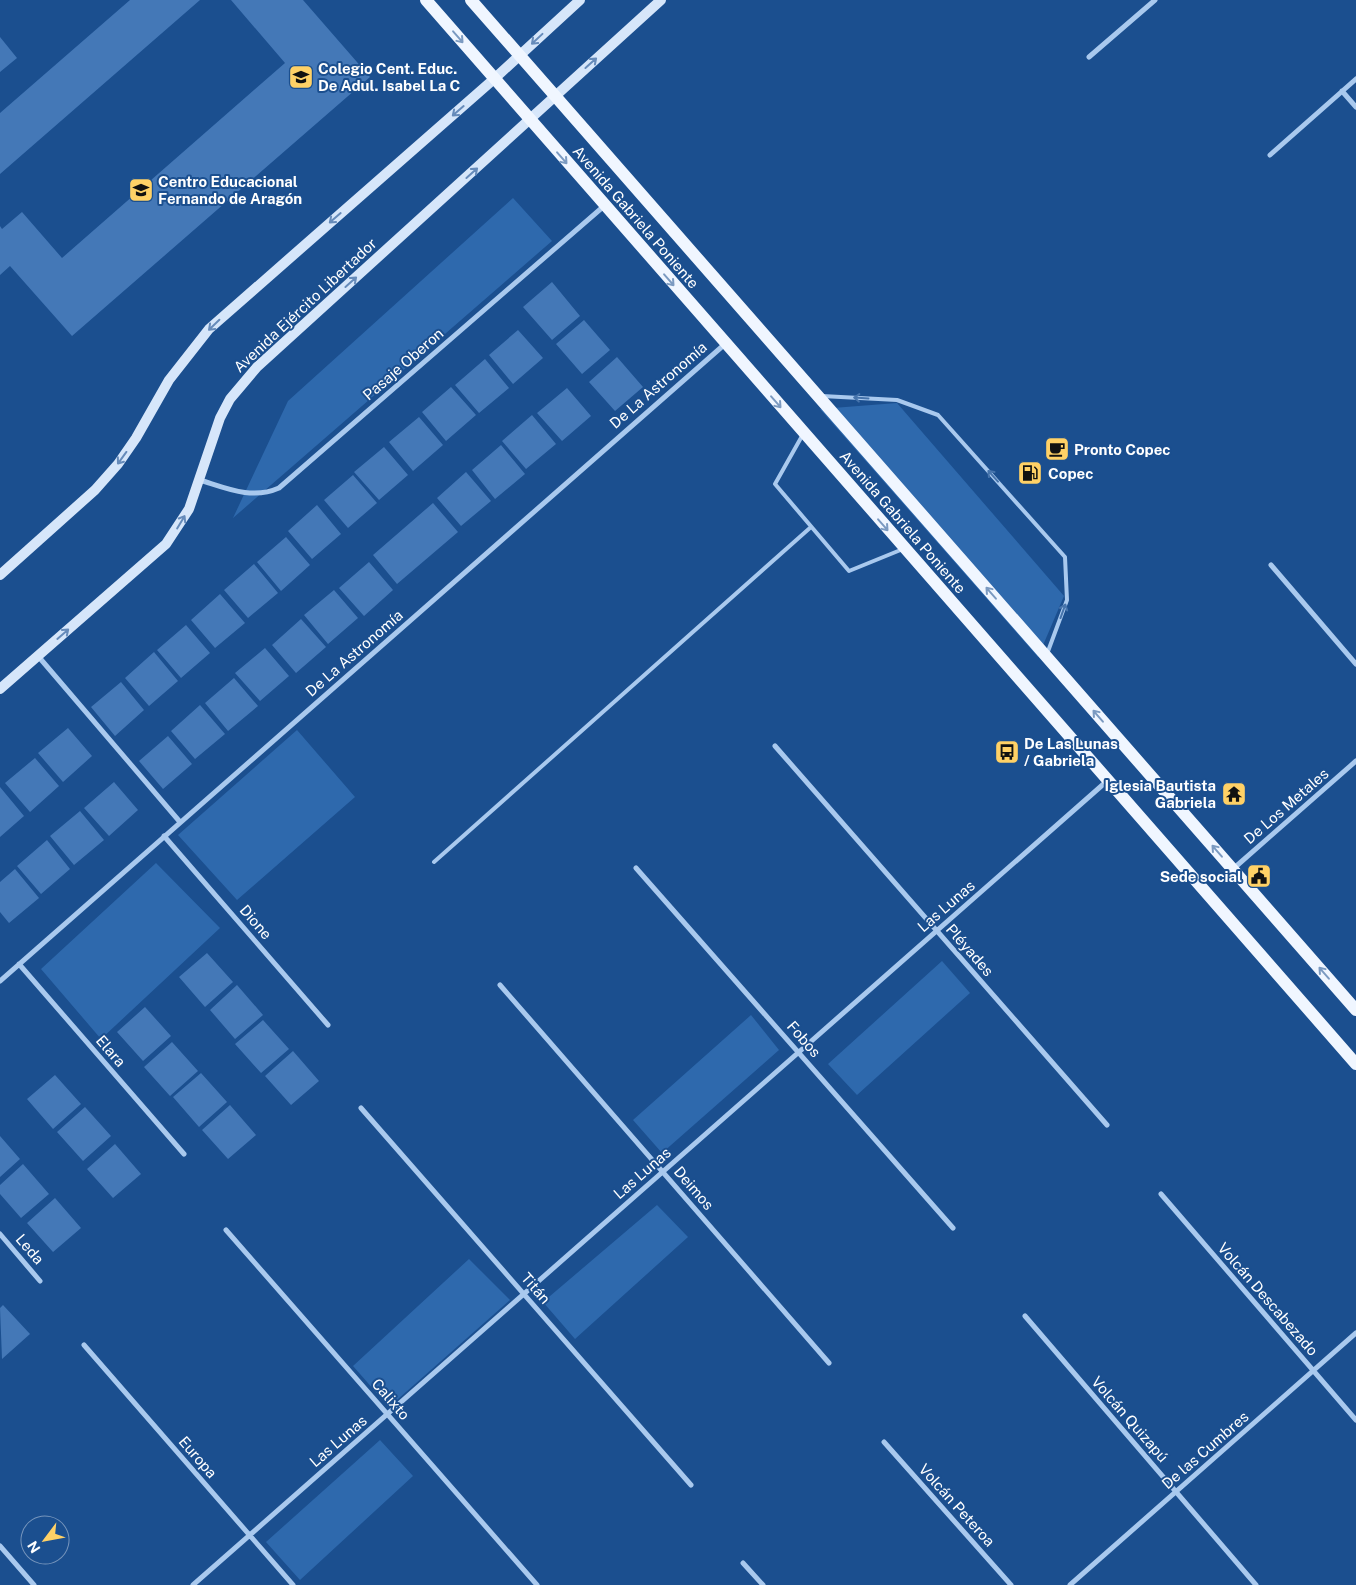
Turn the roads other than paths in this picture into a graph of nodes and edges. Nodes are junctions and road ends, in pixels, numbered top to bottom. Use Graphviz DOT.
graph roads {
  1 [pos="426,0"];
  2 [pos="471,0"];
  3 [pos="580,0"];
  4 [pos="662,0"];
  5 [pos="1155,0"];
  6 [pos="520,55"];
  7 [pos="1089,57"];
  8 [pos="494,79"];
  9 [pos="1356,79"];
  10 [pos="1342,91"];
  11 [pos="555,95"];
  12 [pos="1356,107"];
  13 [pos="530,121"];
  14 [pos="1270,155"];
  15 [pos="605,206"];
  16 [pos="725,344"];
  17 [pos="818,396"];
  18 [pos="804,434"];
  19 [pos="200,480"];
  20 [pos="811,527"];
  21 [pos="904,549"];
  22 [pos="1270,565"];
  23 [pos="0,575"];
  24 [pos="38,656"];
  25 [pos="1046,656"];
  26 [pos="1356,664"];
  27 [pos="0,688"];
  28 [pos="775,746"];
  29 [pos="1356,761"];
  30 [pos="1108,781"];
  31 [pos="180,822"];
  32 [pos="164,836"];
  33 [pos="434,862"];
  34 [pos="636,868"];
  35 [pos="1233,869"];
  36 [pos="937,931"];
  37 [pos="19,964"];
  38 [pos="0,981"];
  39 [pos="500,985"];
  40 [pos="1356,1010"];
  41 [pos="328,1025"];
  42 [pos="798,1052"];
  43 [pos="1356,1064"];
  44 [pos="361,1108"];
  45 [pos="1108,1125"];
  46 [pos="184,1154"];
  47 [pos="663,1172"];
  48 [pos="1161,1194"];
  49 [pos="953,1228"];
  50 [pos="226,1230"];
  51 [pos="0,1234"];
  52 [pos="40,1281"];
  53 [pos="524,1294"];
  54 [pos="1025,1316"];
  55 [pos="1356,1333"];
  56 [pos="84,1345"];
  57 [pos="829,1363"];
  58 [pos="1313,1370"];
  59 [pos="387,1414"];
  60 [pos="1356,1420"];
  61 [pos="884,1442"];
  62 [pos="691,1485"];
  63 [pos="1176,1492"];
  64 [pos="250,1536"];
  65 [pos="0,1546"];
  66 [pos="743,1563"];
  67 [pos="34,1585"];
  68 [pos="193,1585"];
  69 [pos="293,1585"];
  70 [pos="537,1585"];
  71 [pos="763,1585"];
  72 [pos="1011,1585"];
  73 [pos="1070,1585"];
  74 [pos="1256,1585"];
  1 -- 8 [label="main road, Avenida Gabriela Poniente, one-way"];
  2 -- 6 [label="main road, Avenida Gabriela Poniente"];
  3 -- 6 [label="main road, one-way"];
  11 -- 4 [label="main road, Avenida Ejército Libertador, one-way"];
  5 -- 7 [label="street"];
  6 -- 8 [label="main road"];
  6 -- 11 [label="main road, Avenida Gabriela Poniente"];
  8 -- 13 [label="main road, Avenida Gabriela Poniente"];
  8 -- 23 [label="main road, one-way"];
  9 -- 10 [label="street"];
  10 -- 12 [label="street"];
  10 -- 14 [label="street"];
  11 -- 13 [label="main road, Avenida Ejército Libertador"];
  11 -- 17 [label="main road, Avenida Gabriela Poniente"];
  13 -- 15 [label="main road, Avenida Gabriela Poniente, one-way"];
  19 -- 13 [label="main road, Avenida Ejército Libertador, one-way"];
  15 -- 16 [label="main road, Avenida Gabriela Poniente, one-way"];
  15 -- 19 [label="street, Pasaje Oberon"];
  16 -- 18 [label="main road, Avenida Gabriela Poniente, one-way"];
  16 -- 31 [label="street, De La Astronomía"];
  25 -- 17 [label="main road, Avenida Gabriela Poniente, one-way"];
  25 -- 17 [label="lane, one-way"];
  18 -- 20 [label="lane"];
  18 -- 21 [label="main road, Avenida Gabriela Poniente, one-way"];
  24 -- 19 [label="main road, Avenida Ejército Libertador, one-way"];
  20 -- 21 [label="lane"];
  20 -- 33 [label="lane"];
  21 -- 30 [label="main road, Avenida Gabriela Poniente"];
  22 -- 26 [label="street"];
  24 -- 27 [label="main road, Avenida Ejército Libertador"];
  24 -- 31 [label="street"];
  35 -- 25 [label="main road, Avenida Gabriela Poniente, one-way"];
  28 -- 36 [label="street, Pléyades"];
  29 -- 35 [label="street, De Los Metales"];
  30 -- 36 [label="street, Las Lunas"];
  30 -- 43 [label="main road, Avenida Gabriela Poniente"];
  31 -- 32 [label="street, De La Astronomía"];
  32 -- 37 [label="street, De La Astronomía"];
  32 -- 41 [label="street, Dione"];
  34 -- 42 [label="street, Fobos"];
  40 -- 35 [label="main road, Avenida Gabriela Poniente, one-way"];
  36 -- 42 [label="street, Las Lunas"];
  36 -- 45 [label="street, Pléyades"];
  37 -- 38 [label="street, De La Astronomía"];
  37 -- 46 [label="street, Elara"];
  39 -- 47 [label="street, Deimos"];
  42 -- 47 [label="street, Las Lunas"];
  42 -- 49 [label="street, Fobos"];
  44 -- 53 [label="street, Titán"];
  47 -- 53 [label="street, Las Lunas"];
  47 -- 57 [label="street, Deimos"];
  48 -- 58 [label="street, Volcán Descabezado"];
  50 -- 59 [label="street, Calixto"];
  51 -- 52 [label="street, Leda"];
  53 -- 59 [label="street, Las Lunas"];
  53 -- 62 [label="street, Titán"];
  54 -- 63 [label="street, Volcán Quizapú"];
  55 -- 58 [label="street, De las Cumbres"];
  56 -- 64 [label="street, Europa"];
  58 -- 60 [label="street, Volcán Descabezado"];
  58 -- 63 [label="street, De las Cumbres"];
  59 -- 64 [label="street, Las Lunas"];
  59 -- 70 [label="street, Calixto"];
  61 -- 72 [label="street, Volcán Peteroa"];
  63 -- 73 [label="street, De las Cumbres"];
  63 -- 74 [label="street, Volcán Quizapú"];
  64 -- 68 [label="street, Las Lunas"];
  64 -- 69 [label="street, Europa"];
  65 -- 67 [label="street"];
  66 -- 71 [label="street"];
}
